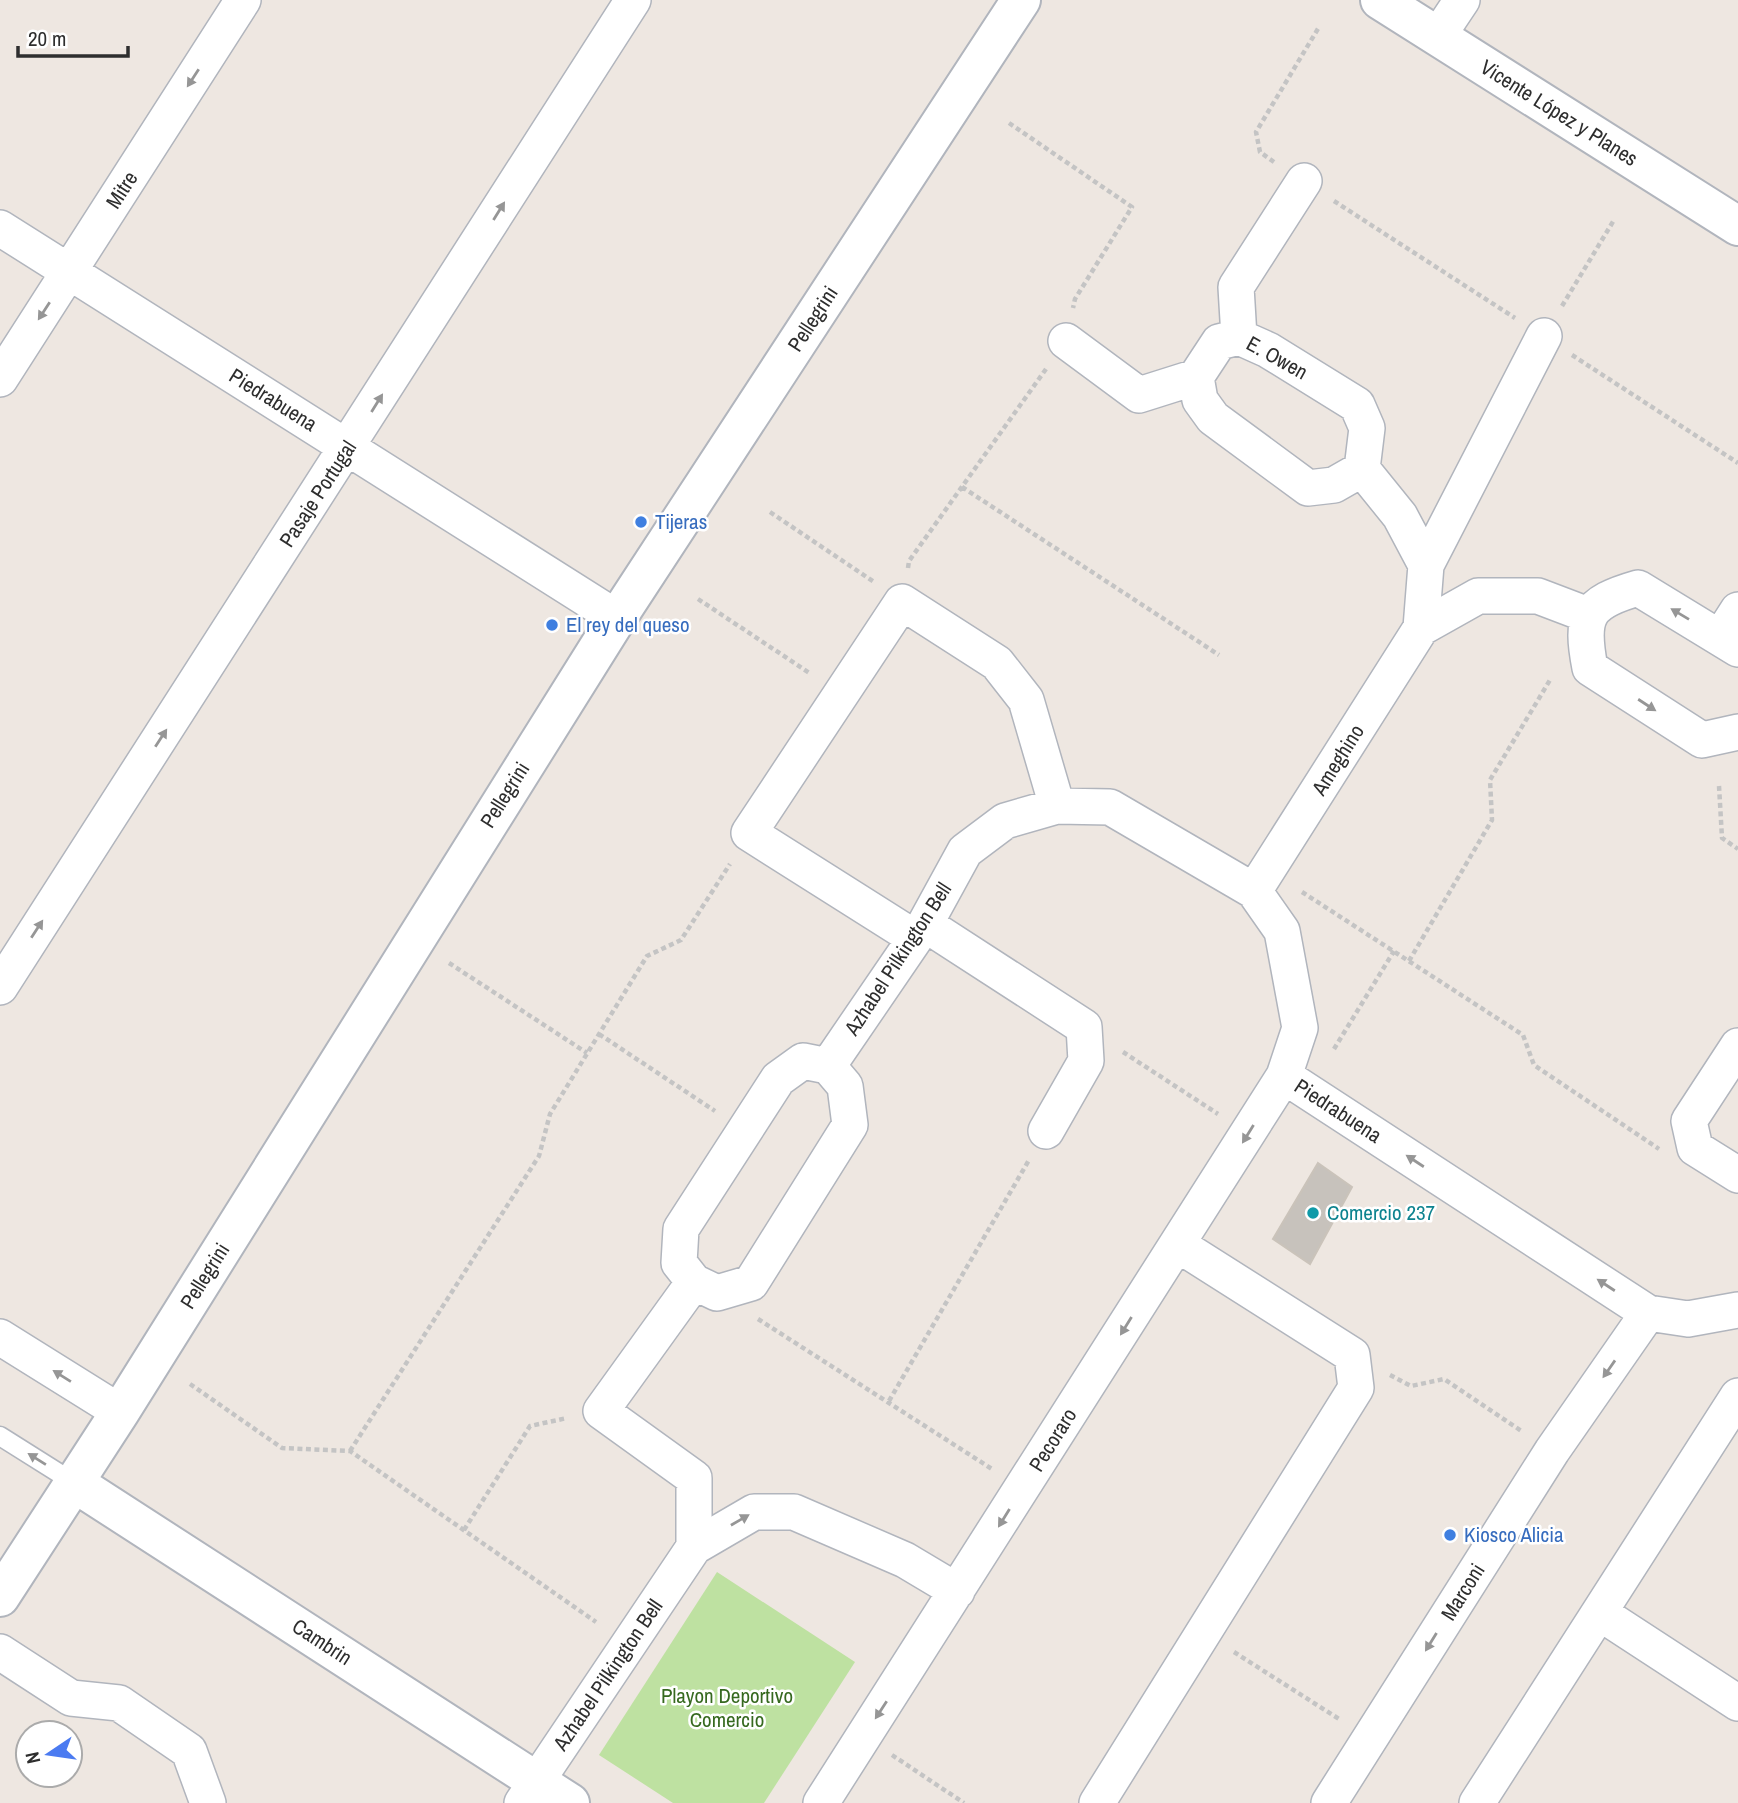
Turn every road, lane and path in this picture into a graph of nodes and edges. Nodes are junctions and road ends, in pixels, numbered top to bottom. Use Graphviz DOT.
graph roads {
  1 [pos="243,0"];
  2 [pos="633,0"];
  3 [pos="1021,0"];
  4 [pos="1380,0"];
  5 [pos="1462,0"];
  6 [pos="1319,27"];
  7 [pos="1438,36"];
  8 [pos="1304,181"];
  9 [pos="1614,220"];
  10 [pos="1738,226"];
  11 [pos="0,228"];
  12 [pos="69,272"];
  13 [pos="1544,336"];
  14 [pos="1239,337"];
  15 [pos="1066,341"];
  16 [pos="1196,377"];
  17 [pos="0,379"];
  18 [pos="348,448"];
  19 [pos="1738,463"];
  20 [pos="1362,469"];
  21 [pos="962,486"];
  22 [pos="770,512"];
  23 [pos="1426,565"];
  24 [pos="698,599"];
  25 [pos="902,601"];
  26 [pos="1588,615"];
  27 [pos="617,618"];
  28 [pos="1422,628"];
  29 [pos="1732,633"];
  30 [pos="1219,655"];
  31 [pos="1550,680"];
  32 [pos="841,694"];
  33 [pos="1738,732"];
  34 [pos="1719,786"];
  35 [pos="1057,806"];
  36 [pos="749,833"];
  37 [pos="1738,849"];
  38 [pos="965,851"];
  39 [pos="1254,891"];
  40 [pos="1301,891"];
  41 [pos="920,931"];
  42 [pos="1394,951"];
  43 [pos="1409,961"];
  44 [pos="449,963"];
  45 [pos="0,986"];
  46 [pos="1084,1027"];
  47 [pos="599,1034"];
  48 [pos="1738,1046"];
  49 [pos="587,1053"];
  50 [pos="1332,1053"];
  51 [pos="828,1066"];
  52 [pos="1284,1076"];
  53 [pos="744,1131"];
  54 [pos="1046,1131"];
  55 [pos="1248,1134"];
  56 [pos="1695,1148"];
  57 [pos="1738,1175"];
  58 [pos="1177,1244"];
  59 [pos="705,1288"];
  60 [pos="1738,1310"];
  61 [pos="1648,1313"];
  62 [pos="0,1338"];
  63 [pos="1352,1355"];
  64 [pos="190,1384"];
  65 [pos="1738,1396"];
  66 [pos="889,1401"];
  67 [pos="601,1411"];
  68 [pos="120,1412"];
  69 [pos="0,1436"];
  70 [pos="350,1451"];
  71 [pos="1552,1451"];
  72 [pos="73,1482"];
  73 [pos="1022,1489"];
  74 [pos="464,1530"];
  75 [pos="694,1547"];
  76 [pos="957,1591"];
  77 [pos="0,1597"];
  78 [pos="1600,1613"];
  79 [pos="596,1622"];
  80 [pos="1204,1632"];
  81 [pos="0,1652"];
  82 [pos="1738,1703"];
  83 [pos="864,1736"];
  84 [pos="1370,1739"];
  85 [pos="529,1792"];
  86 [pos="208,1803"];
  87 [pos="570,1803"];
  88 [pos="821,1803"];
  89 [pos="964,1803"];
  90 [pos="1097,1803"];
  91 [pos="1329,1803"];
  92 [pos="1477,1803"];
  1 -- 12 [label="street, Mitre, one-way"];
  18 -- 2 [label="street, Pasaje Portugal, one-way"];
  3 -- 27 [label="street, Pellegrini"];
  4 -- 7 [label="street, Vicente López y Planes"];
  5 -- 7 [label="street"];
  6 -- 8 [label="path"];
  7 -- 10 [label="street, Vicente López y Planes"];
  8 -- 13 [label="path"];
  8 -- 14 [label="street"];
  9 -- 13 [label="path"];
  11 -- 12 [label="street, Piedrabuena"];
  12 -- 17 [label="street, Mitre, one-way"];
  12 -- 18 [label="street, Piedrabuena"];
  13 -- 19 [label="path"];
  13 -- 23 [label="street"];
  14 -- 16 [label="street, E. Owen"];
  14 -- 20 [label="street, E. Owen"];
  15 -- 16 [label="street"];
  16 -- 20 [label="street"];
  18 -- 27 [label="street, Piedrabuena"];
  45 -- 18 [label="street, Pasaje Portugal, one-way"];
  20 -- 23 [label="street"];
  21 -- 30 [label="path"];
  22 -- 25 [label="path"];
  23 -- 28 [label="street"];
  24 -- 32 [label="path"];
  25 -- 32 [label="street"];
  25 -- 35 [label="street"];
  26 -- 28 [label="street"];
  29 -- 26 [label="street, one-way"];
  26 -- 33 [label="street, one-way"];
  27 -- 68 [label="street, Pellegrini"];
  28 -- 39 [label="street, Ameghino"];
  31 -- 43 [label="path"];
  32 -- 36 [label="street"];
  34 -- 37 [label="path"];
  35 -- 38 [label="street, Piedrabuena"];
  35 -- 39 [label="street, Piedrabuena"];
  36 -- 41 [label="street"];
  36 -- 47 [label="path"];
  38 -- 41 [label="street, Azhabel Pilkington Bell"];
  39 -- 52 [label="street, Piedrabuena"];
  40 -- 42 [label="path"];
  41 -- 46 [label="street"];
  41 -- 51 [label="street, Azhabel Pilkington Bell"];
  42 -- 43 [label="path"];
  42 -- 50 [label="path"];
  43 -- 56 [label="path"];
  44 -- 49 [label="path"];
  46 -- 54 [label="street"];
  46 -- 55 [label="path"];
  47 -- 49 [label="path"];
  47 -- 53 [label="path"];
  48 -- 56 [label="street"];
  49 -- 70 [label="path"];
  51 -- 53 [label="street"];
  51 -- 59 [label="street"];
  52 -- 55 [label="street, Pecoraro"];
  61 -- 52 [label="street, Piedrabuena, one-way"];
  53 -- 59 [label="street"];
  54 -- 66 [label="path"];
  55 -- 58 [label="street, Pecoraro, one-way"];
  56 -- 57 [label="street"];
  58 -- 63 [label="street"];
  58 -- 73 [label="street, Pecoraro, one-way"];
  59 -- 66 [label="path"];
  59 -- 67 [label="street"];
  60 -- 61 [label="street, Piedrabuena"];
  61 -- 71 [label="street, Marconi, one-way"];
  68 -- 62 [label="street, one-way"];
  63 -- 71 [label="path"];
  63 -- 80 [label="street"];
  64 -- 70 [label="path"];
  65 -- 78 [label="street"];
  66 -- 73 [label="path"];
  67 -- 74 [label="path"];
  67 -- 75 [label="street"];
  68 -- 72 [label="street, Pellegrini"];
  72 -- 69 [label="lane, one-way"];
  70 -- 74 [label="path"];
  71 -- 84 [label="street, Marconi, one-way"];
  72 -- 77 [label="street, Pellegrini"];
  72 -- 85 [label="street, Cambrin"];
  73 -- 76 [label="street, Pecoraro, one-way"];
  74 -- 79 [label="path"];
  75 -- 76 [label="street, Azhabel Pilkington Bell, one-way"];
  75 -- 85 [label="street, Azhabel Pilkington Bell"];
  76 -- 83 [label="street, Pecoraro, one-way"];
  78 -- 82 [label="street"];
  78 -- 92 [label="street"];
  80 -- 84 [label="path"];
  80 -- 90 [label="street"];
  81 -- 86 [label="street"];
  83 -- 88 [label="street, Pecoraro"];
  83 -- 89 [label="path"];
  84 -- 91 [label="street, Marconi"];
  85 -- 87 [label="street, Cambrin"];
}
